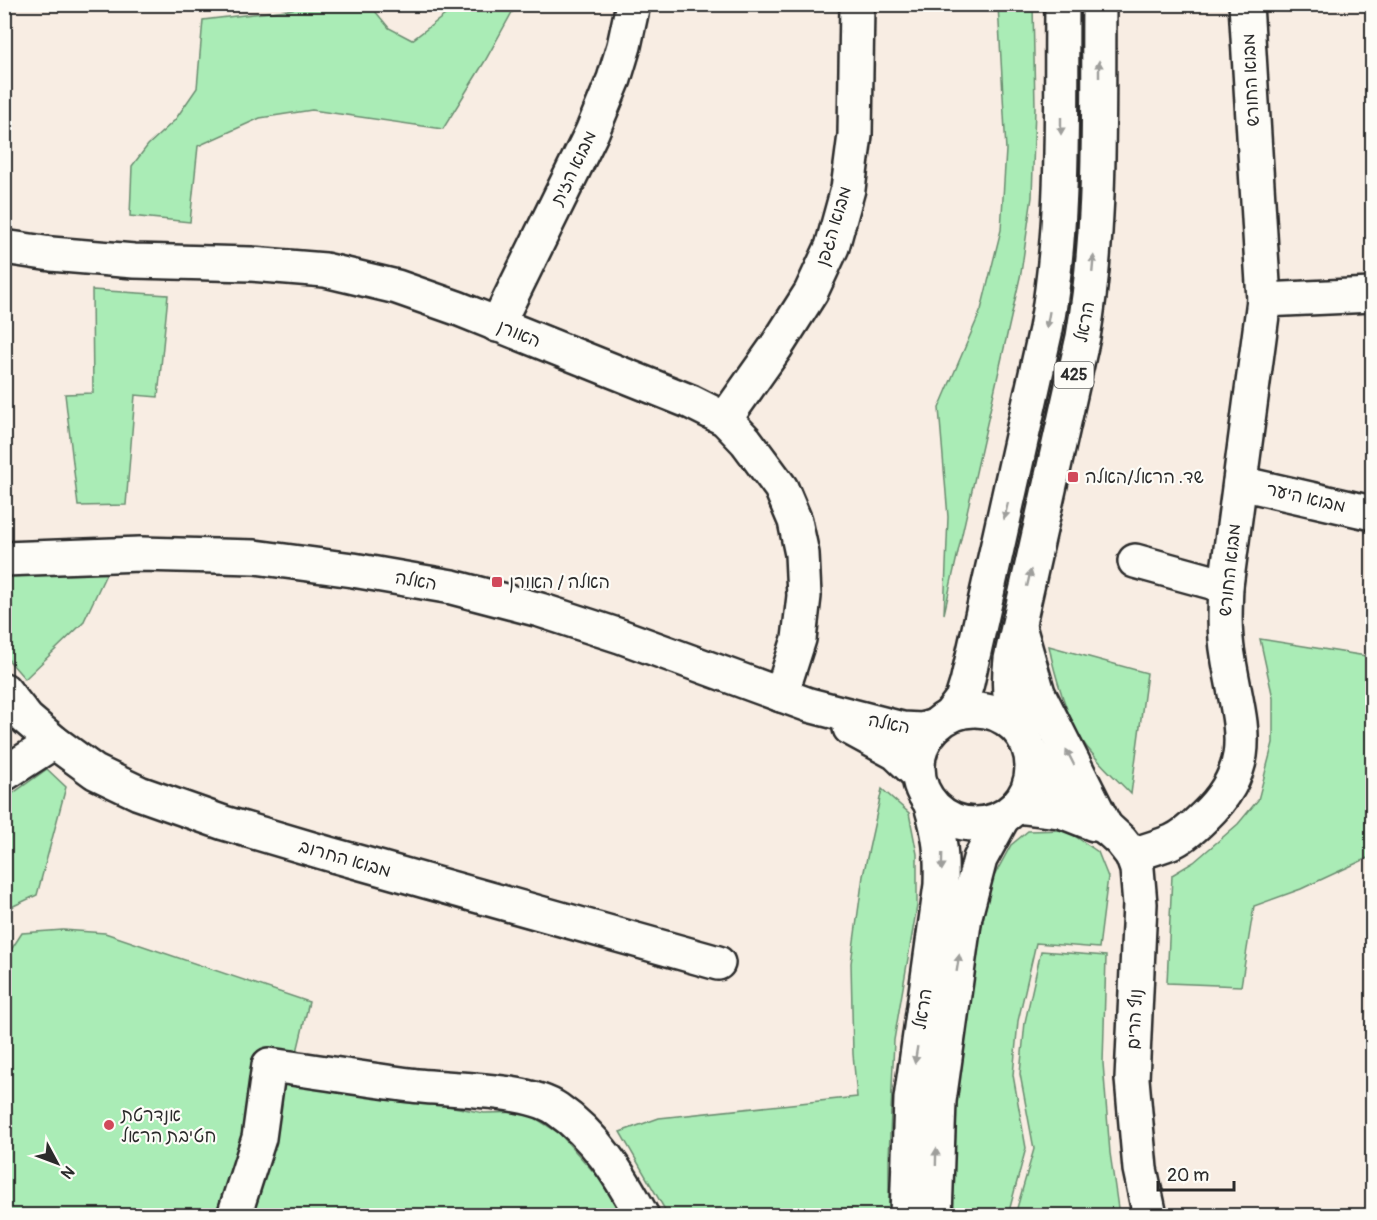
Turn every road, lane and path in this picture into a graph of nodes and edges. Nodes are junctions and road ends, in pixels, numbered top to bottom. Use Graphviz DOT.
graph roads {
  1 [pos="633,4"];
  2 [pos="857,4"];
  3 [pos="1062,4"];
  4 [pos="1099,4"];
  5 [pos="1246,4"];
  6 [pos="4,247"];
  7 [pos="1372,295"];
  8 [pos="1264,300"];
  9 [pos="497,325"];
  10 [pos="725,419"];
  11 [pos="1240,483"];
  12 [pos="1372,513"];
  13 [pos="4,559"];
  14 [pos="1135,561"];
  15 [pos="1226,586"];
  16 [pos="1018,624"];
  17 [pos="4,690"];
  18 [pos="795,700"];
  19 [pos="943,721"];
  20 [pos="54,742"];
  21 [pos="1028,744"];
  22 [pos="4,774"];
  23 [pos="918,774"];
  24 [pos="931,805"];
  25 [pos="1010,812"];
  26 [pos="1108,829"];
  27 [pos="1132,855"];
  28 [pos="718,963"];
  29 [pos="234,1215"];
  30 [pos="642,1215"];
  31 [pos="907,1215"];
  32 [pos="935,1215"];
  33 [pos="1150,1215"];
  1 -- 9 [label="street, מבוא הזית"];
  2 -- 10 [label="street, מבוא הגפן"];
  3 -- 19 [label="street, הראל / 425, one-way"];
  16 -- 4 [label="street, הראל / 425, one-way"];
  5 -- 8 [label="street, מבוא החורש"];
  6 -- 9 [label="street, האורן"];
  7 -- 8 [label="street"];
  8 -- 11 [label="street, מבוא החורש"];
  9 -- 10 [label="street, האורן"];
  10 -- 18 [label="street, האורן"];
  11 -- 12 [label="street, מבוא היער"];
  11 -- 15 [label="street, מבוא החורש"];
  13 -- 18 [label="street, האלה"];
  14 -- 15 [label="street"];
  15 -- 27 [label="street, מבוא החורש"];
  16 -- 21 [label="street, הראל / 425"];
  26 -- 16 [label="street, one-way"];
  17 -- 20 [label="street, מבוא החרוב"];
  18 -- 19 [label="street, האלה"];
  18 -- 23 [label="street, האלה"];
  19 -- 21 [label="street"];
  19 -- 23 [label="street"];
  20 -- 22 [label="street"];
  20 -- 28 [label="street, מבוא החרוב"];
  21 -- 25 [label="street"];
  21 -- 26 [label="street, נוף הרים"];
  23 -- 24 [label="street"];
  24 -- 25 [label="street"];
  24 -- 31 [label="street, הראל, one-way"];
  25 -- 26 [label="street, נוף הרים"];
  32 -- 25 [label="street, הראל, one-way"];
  26 -- 27 [label="street, נוף הרים"];
  27 -- 33 [label="street, נוף הרים"];
  29 -- 30 [label="street"];
}
